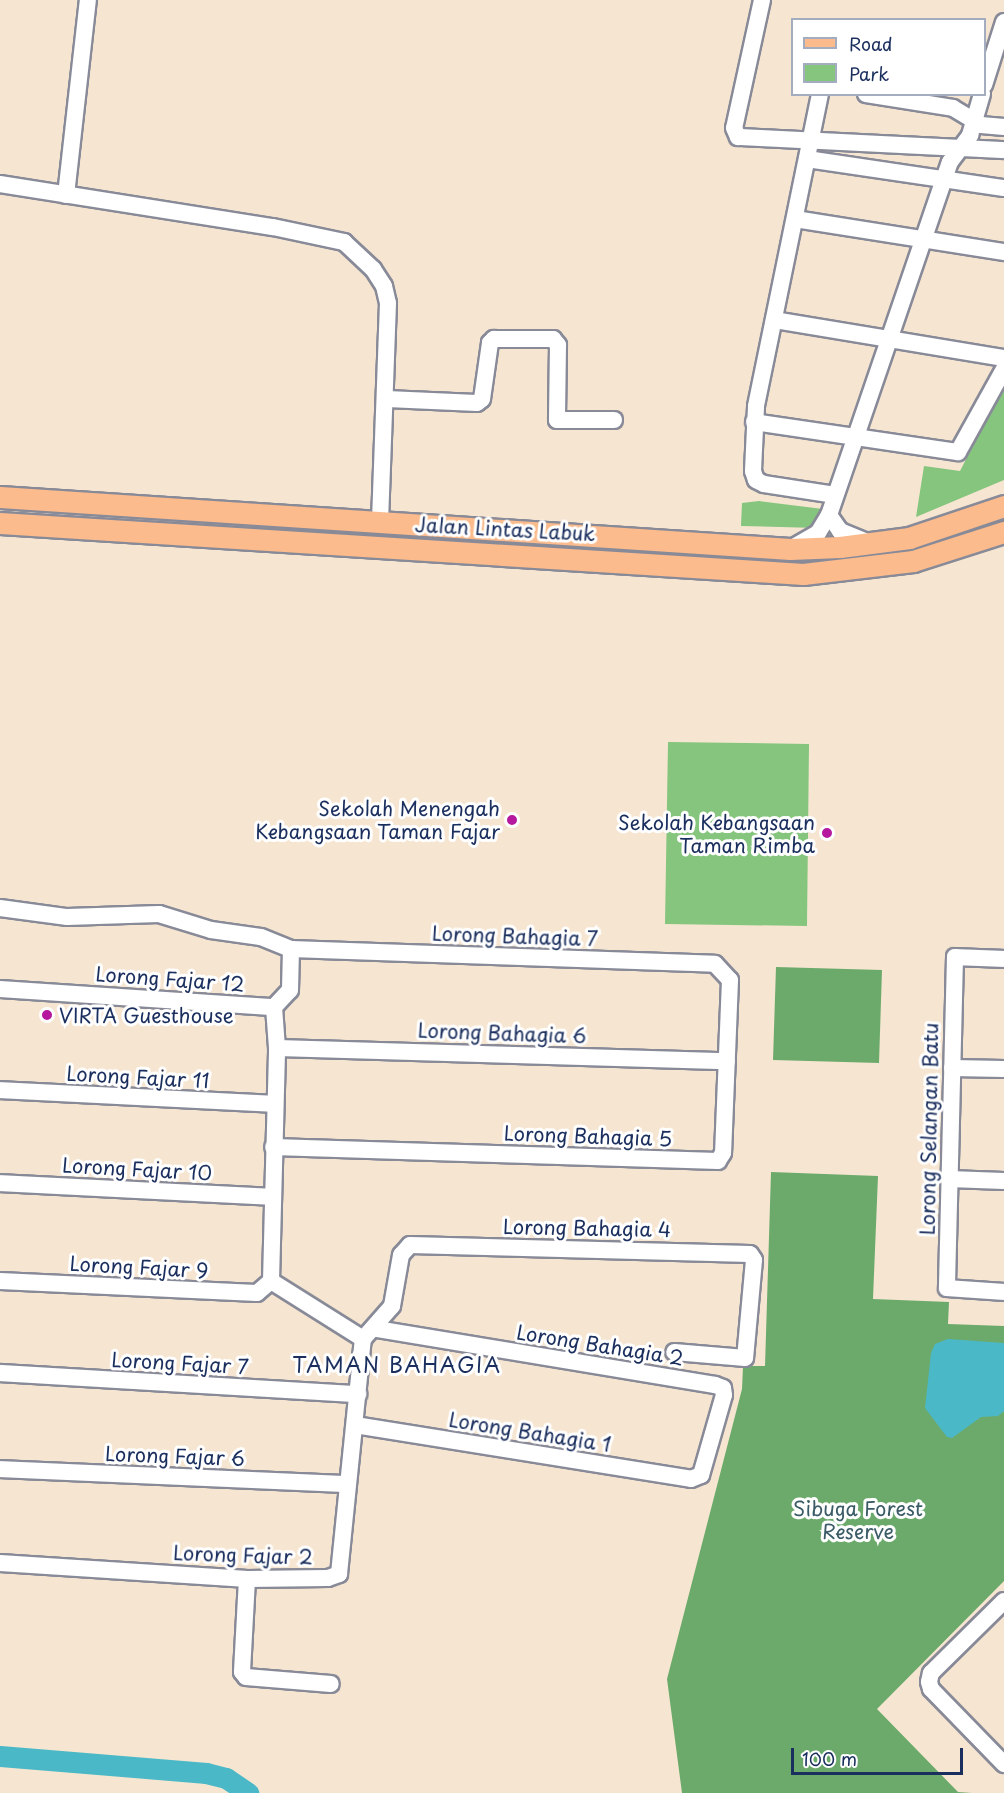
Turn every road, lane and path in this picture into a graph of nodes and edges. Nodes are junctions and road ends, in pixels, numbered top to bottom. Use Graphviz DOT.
graph roads {
  1 [pos="88,0"];
  2 [pos="762,0"];
  3 [pos="1004,22"];
  4 [pos="989,53"];
  5 [pos="986,72"];
  6 [pos="820,96"];
  7 [pos="878,96"];
  8 [pos="981,96"];
  9 [pos="974,121"];
  10 [pos="1004,127"];
  11 [pos="812,138"];
  12 [pos="960,148"];
  13 [pos="1004,150"];
  14 [pos="807,159"];
  15 [pos="945,179"];
  16 [pos="0,184"];
  17 [pos="1004,188"];
  18 [pos="66,195"];
  19 [pos="795,219"];
  20 [pos="924,238"];
  21 [pos="1004,252"];
  22 [pos="774,320"];
  23 [pos="887,336"];
  24 [pos="1004,358"];
  25 [pos="1004,369"];
  26 [pos="387,399"];
  27 [pos="614,420"];
  28 [pos="754,422"];
  29 [pos="853,436"];
  30 [pos="835,495"];
  31 [pos="0,497"];
  32 [pos="1004,507"];
  33 [pos="829,515"];
  34 [pos="380,522"];
  35 [pos="0,523"];
  36 [pos="1004,532"];
  37 [pos="874,544"];
  38 [pos="790,549"];
  39 [pos="0,908"];
  40 [pos="291,949"];
  41 [pos="1004,958"];
  42 [pos="730,980"];
  43 [pos="0,989"];
  44 [pos="274,1007"];
  45 [pos="277,1048"];
  46 [pos="727,1061"];
  47 [pos="952,1068"];
  48 [pos="1004,1069"];
  49 [pos="0,1090"];
  50 [pos="274,1104"];
  51 [pos="273,1147"];
  52 [pos="949,1179"];
  53 [pos="1004,1180"];
  54 [pos="0,1183"];
  55 [pos="272,1197"];
  56 [pos="0,1281"];
  57 [pos="271,1281"];
  58 [pos="1004,1292"];
  59 [pos="369,1334"];
  60 [pos="674,1352"];
  61 [pos="0,1373"];
  62 [pos="358,1394"];
  63 [pos="356,1425"];
  64 [pos="0,1469"];
  65 [pos="697,1479"];
  66 [pos="348,1484"];
  67 [pos="0,1563"];
  68 [pos="247,1579"];
  69 [pos="1001,1610"];
  70 [pos="331,1684"];
  71 [pos="1004,1764"];
  1 -- 18 [label="street"];
  2 -- 11 [label="street"];
  3 -- 4 [label="street"];
  4 -- 5 [label="street"];
  6 -- 11 [label="street"];
  7 -- 9 [label="street"];
  8 -- 9 [label="street"];
  9 -- 10 [label="street"];
  9 -- 12 [label="street"];
  11 -- 12 [label="street"];
  11 -- 14 [label="street"];
  12 -- 13 [label="street"];
  12 -- 15 [label="street"];
  14 -- 15 [label="street"];
  14 -- 19 [label="street"];
  15 -- 17 [label="street"];
  15 -- 20 [label="street"];
  16 -- 18 [label="street"];
  18 -- 26 [label="street"];
  19 -- 20 [label="street"];
  19 -- 22 [label="street"];
  20 -- 21 [label="street"];
  20 -- 23 [label="street"];
  22 -- 23 [label="street"];
  22 -- 28 [label="street"];
  23 -- 24 [label="street"];
  23 -- 29 [label="street"];
  25 -- 29 [label="street"];
  26 -- 27 [label="street"];
  26 -- 34 [label="street"];
  28 -- 29 [label="street"];
  28 -- 30 [label="street"];
  29 -- 30 [label="street"];
  30 -- 33 [label="street"];
  31 -- 34 [label="main road, Jalan Lintas Labuk"];
  32 -- 37 [label="main road, Jalan Lintas Labuk"];
  33 -- 37 [label="street"];
  33 -- 38 [label="street"];
  34 -- 38 [label="main road, Jalan Lintas Labuk"];
  35 -- 36 [label="main road, Jalan Lintas Labuk"];
  37 -- 38 [label="main road, Jalan Lintas Labuk"];
  39 -- 40 [label="street, Lorong Bahagia 7"];
  40 -- 42 [label="street, Lorong Bahagia 7"];
  40 -- 44 [label="street"];
  41 -- 47 [label="street, Lorong Selangan Batu"];
  42 -- 46 [label="street, Lorong Bahagia 5"];
  43 -- 44 [label="street, Lorong Fajar 12"];
  44 -- 45 [label="street"];
  45 -- 46 [label="street, Lorong Bahagia 6"];
  45 -- 50 [label="street"];
  46 -- 51 [label="street, Lorong Bahagia 5"];
  47 -- 48 [label="street"];
  47 -- 52 [label="street, Lorong Selangan Batu"];
  49 -- 50 [label="street, Lorong Fajar 11"];
  50 -- 51 [label="street"];
  51 -- 55 [label="street"];
  52 -- 53 [label="street"];
  52 -- 58 [label="street, Lorong Selangan Batu"];
  54 -- 55 [label="street, Lorong Fajar 10"];
  55 -- 57 [label="street"];
  56 -- 57 [label="street, Lorong Fajar 9"];
  57 -- 59 [label="street"];
  59 -- 60 [label="street, Lorong Bahagia 4"];
  59 -- 62 [label="street, Lorong Fajar 2"];
  59 -- 65 [label="street, Lorong Bahagia 2"];
  61 -- 62 [label="street, Lorong Fajar 7"];
  62 -- 63 [label="street, Lorong Fajar 2"];
  63 -- 65 [label="street, Lorong Bahagia 1"];
  63 -- 66 [label="street, Lorong Fajar 2"];
  64 -- 66 [label="street, Lorong Fajar 6"];
  66 -- 68 [label="street, Lorong Fajar 2"];
  67 -- 68 [label="street, Lorong Fajar 2"];
  68 -- 70 [label="street"];
  69 -- 71 [label="street"];
}
